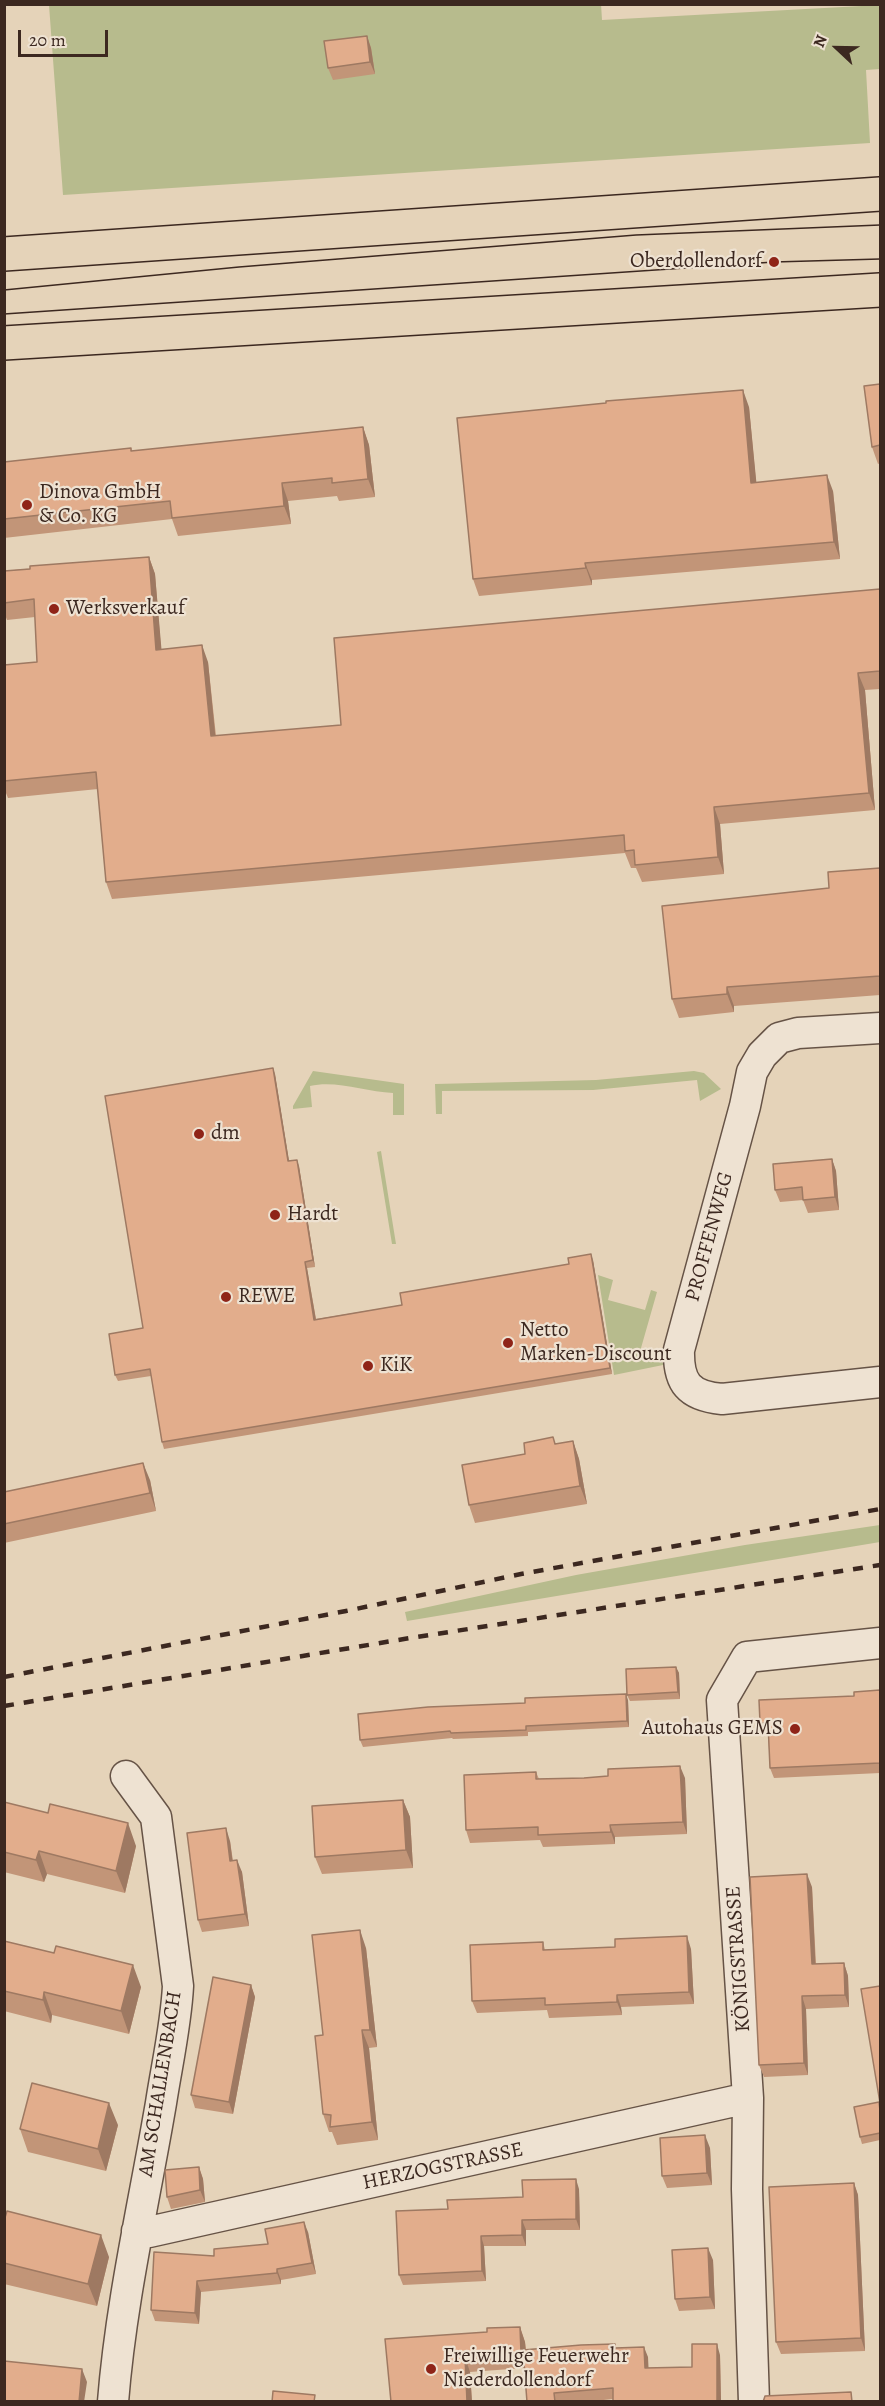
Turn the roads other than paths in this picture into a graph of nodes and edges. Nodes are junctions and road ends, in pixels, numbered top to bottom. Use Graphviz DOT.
graph roads {
  1 [pos="880,194"];
  2 [pos="4,254"];
  3 [pos="880,290"];
  4 [pos="4,343"];
  5 [pos="880,1028"];
  6 [pos="880,1382"];
  7 [pos="880,1643"];
  8 [pos="126,1776"];
  9 [pos="748,2098"];
  10 [pos="137,2231"];
  11 [pos="113,2402"];
  12 [pos="754,2402"];
  1 -- 2 [label="highway"];
  3 -- 4 [label="highway"];
  5 -- 6 [label="street, PROFFENWEG"];
  7 -- 9 [label="street, KÖNIGSTRASSE"];
  8 -- 10 [label="street, AM SCHALLENBACH"];
  9 -- 10 [label="street, HERZOGSTRASSE"];
  9 -- 12 [label="street, KÖNIGSTRASSE"];
  10 -- 11 [label="street, AM SCHALLENBACH"];
}
